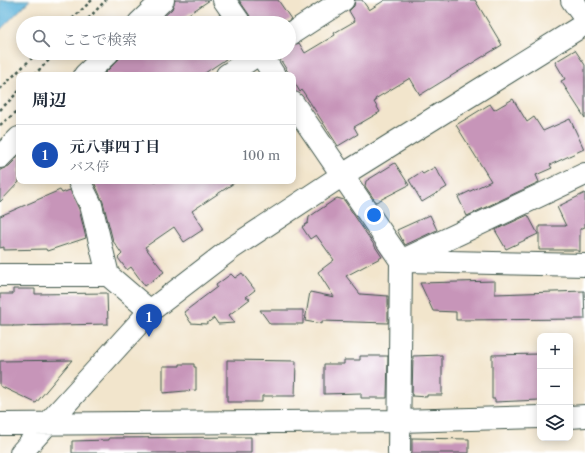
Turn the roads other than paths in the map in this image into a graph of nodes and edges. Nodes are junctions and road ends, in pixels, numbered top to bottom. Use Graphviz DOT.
graph roads {
  1 [pos="163,0"];
  2 [pos="224,0"];
  3 [pos="344,0"];
  4 [pos="572,0"];
  5 [pos="146,16"];
  6 [pos="235,16"];
  7 [pos="585,18"];
  8 [pos="585,24"];
  9 [pos="296,31"];
  10 [pos="101,60"];
  11 [pos="250,60"];
  12 [pos="264,60"];
  13 [pos="88,72"];
  14 [pos="232,72"];
  15 [pos="272,72"];
  16 [pos="296,108"];
  17 [pos="16,141"];
  18 [pos="0,157"];
  19 [pos="585,174"];
  20 [pos="341,176"];
  21 [pos="80,184"];
  22 [pos="401,261"];
  23 [pos="585,265"];
  24 [pos="0,275"];
  25 [pos="108,275"];
  26 [pos="150,311"];
  27 [pos="585,416"];
  28 [pos="537,417"];
  29 [pos="573,417"];
  30 [pos="399,421"];
  31 [pos="46,423"];
  32 [pos="0,424"];
  33 [pos="21,453"];
  34 [pos="399,453"];
  1 -- 5 [label="street"];
  2 -- 6 [label="street"];
  3 -- 9 [label="street"];
  4 -- 7 [label="street"];
  8 -- 20 [label="street"];
  10 -- 13 [label="street"];
  11 -- 14 [label="street"];
  12 -- 15 [label="street"];
  16 -- 20 [label="street"];
  17 -- 18 [label="street"];
  19 -- 22 [label="street"];
  20 -- 22 [label="street"];
  20 -- 26 [label="street"];
  21 -- 25 [label="street"];
  22 -- 23 [label="street"];
  22 -- 30 [label="street"];
  24 -- 25 [label="street"];
  25 -- 26 [label="street"];
  26 -- 31 [label="street"];
  27 -- 29 [label="street"];
  28 -- 30 [label="street"];
  30 -- 31 [label="street"];
  30 -- 34 [label="street"];
  31 -- 32 [label="street"];
  31 -- 33 [label="street"];
}
